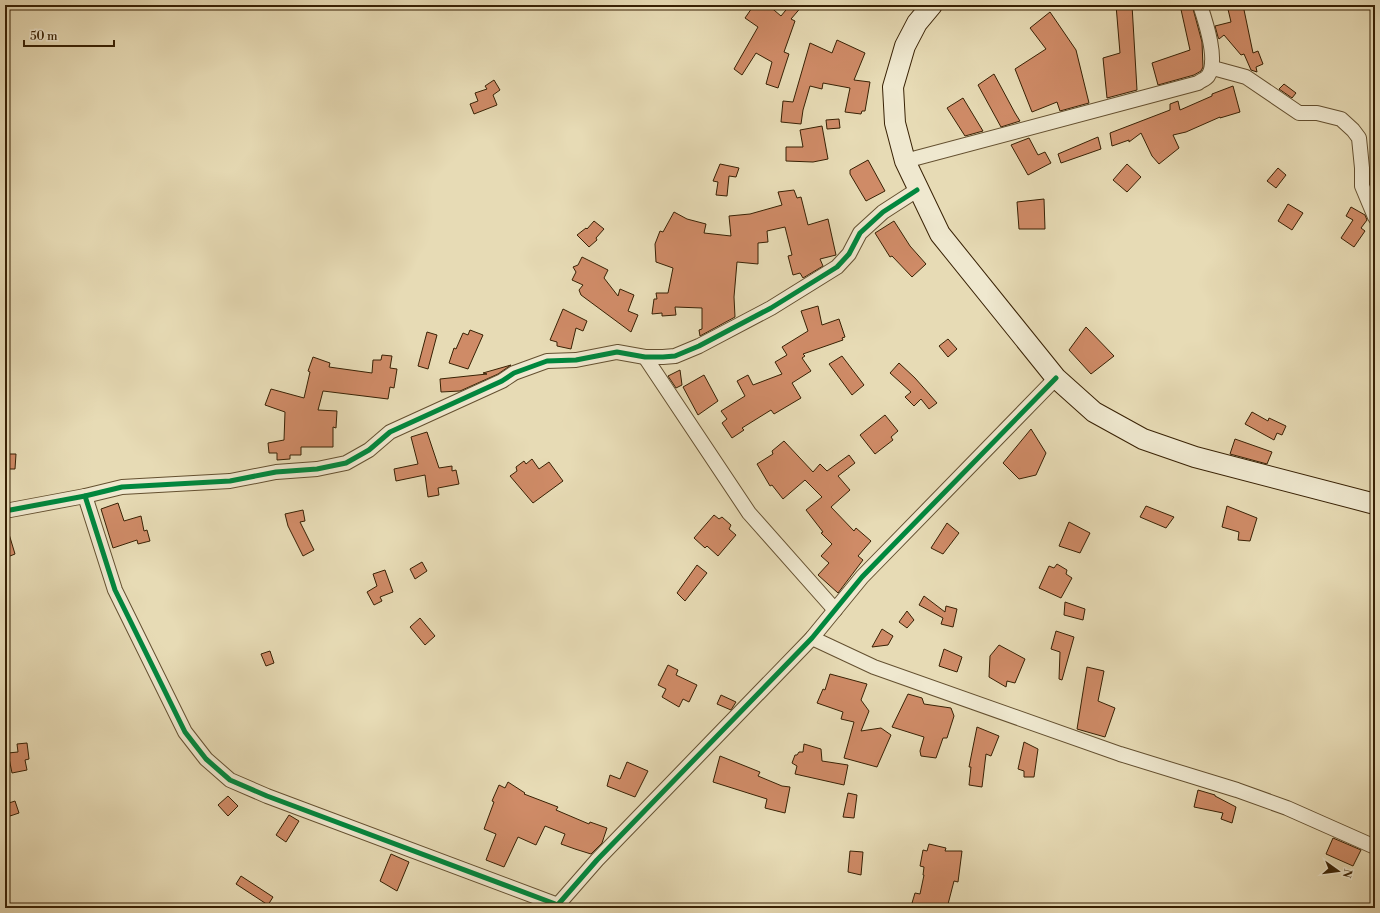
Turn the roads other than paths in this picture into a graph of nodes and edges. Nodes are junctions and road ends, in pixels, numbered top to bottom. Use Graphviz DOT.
graph roads {
  1 [pos="932,5"];
  2 [pos="1200,5"];
  3 [pos="1212,63"];
  4 [pos="905,161"];
  5 [pos="917,190"];
  6 [pos="1375,217"];
  7 [pos="645,357"];
  8 [pos="1056,378"];
  9 [pos="85,496"];
  10 [pos="1375,504"];
  11 [pos="5,511"];
  12 [pos="835,610"];
  13 [pos="812,638"];
  14 [pos="1375,847"];
  15 [pos="556,906"];
  1 -- 4 [label="main road"];
  2 -- 3 [label="street"];
  3 -- 4 [label="street"];
  3 -- 6 [label="street"];
  4 -- 5 [label="main road"];
  5 -- 7 [label="street"];
  5 -- 8 [label="main road"];
  7 -- 9 [label="street"];
  7 -- 12 [label="street"];
  8 -- 10 [label="main road"];
  8 -- 12 [label="street"];
  9 -- 11 [label="street"];
  9 -- 15 [label="street"];
  12 -- 13 [label="street"];
  13 -- 14 [label="street"];
  13 -- 15 [label="street"];
}
